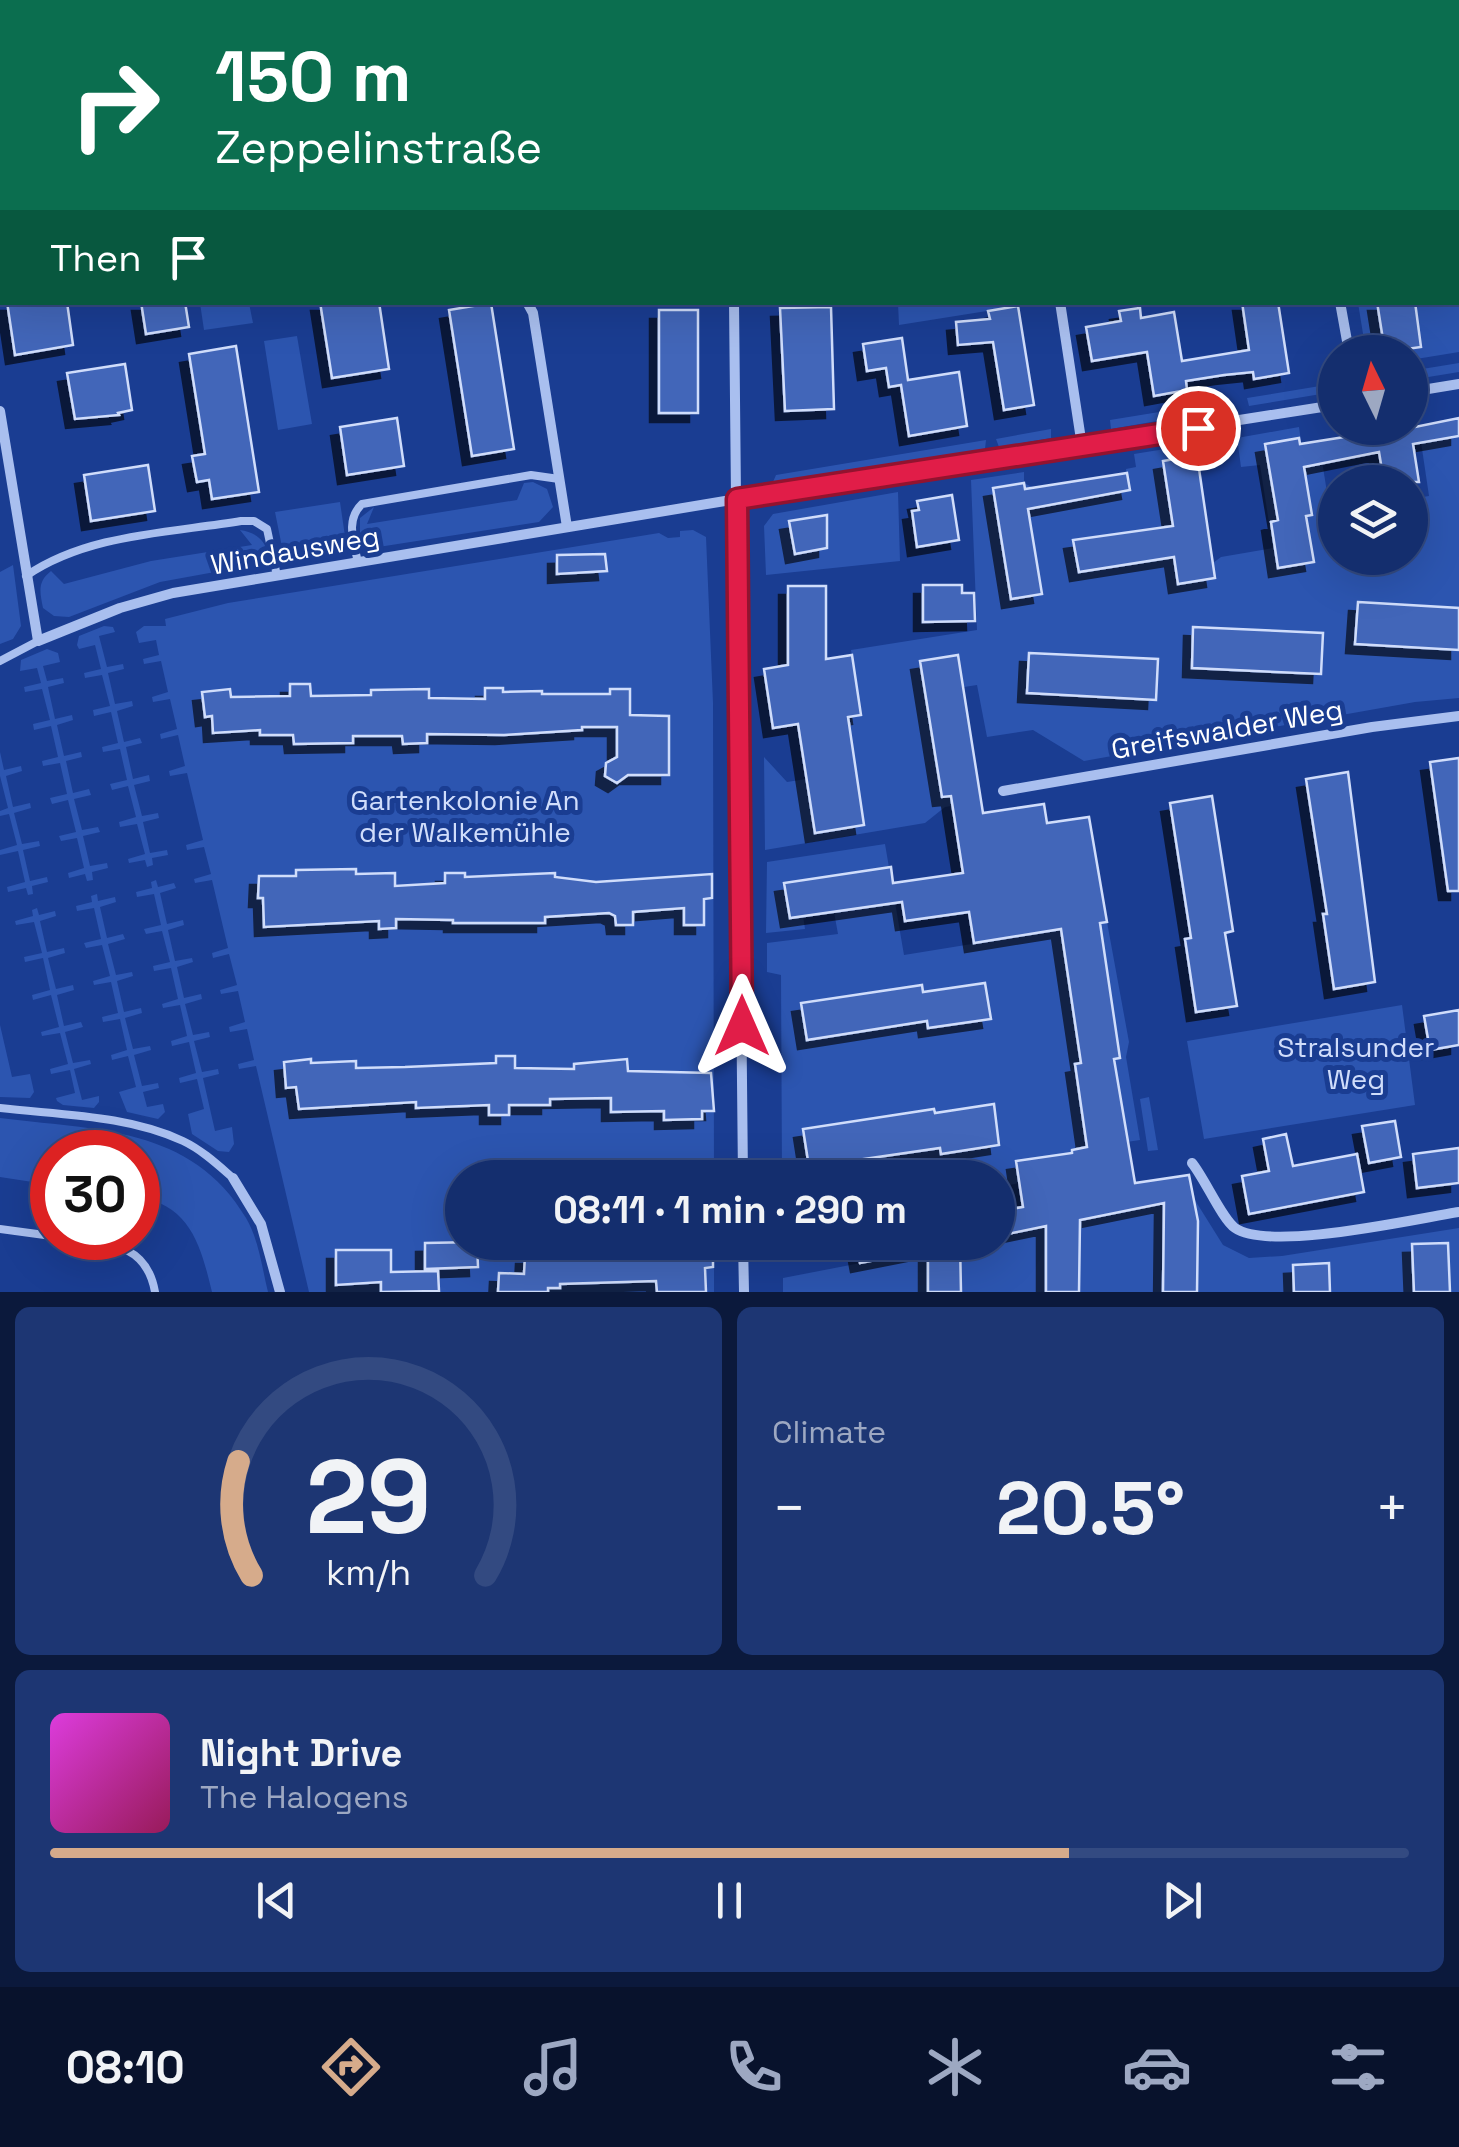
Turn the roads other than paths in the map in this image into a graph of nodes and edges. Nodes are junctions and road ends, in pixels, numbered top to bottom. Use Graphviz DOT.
graph roads {
  1 [pos="529,305"];
  2 [pos="734,305"];
  3 [pos="1060,305"];
  4 [pos="1341,305"];
  5 [pos="1346,335"];
  6 [pos="1459,384"];
  7 [pos="1428,389"];
  8 [pos="1318,408"];
  9 [pos="0,411"];
  10 [pos="1082,446"];
  11 [pos="560,479"];
  12 [pos="737,499"];
  13 [pos="567,528"];
  14 [pos="358,562"];
  15 [pos="26,576"];
  16 [pos="277,576"];
  17 [pos="38,642"];
  18 [pos="2,657"];
  19 [pos="1459,716"];
  20 [pos="1003,791"];
  21 [pos="0,1108"];
  22 [pos="743,1160"];
  23 [pos="1192,1163"];
  24 [pos="234,1178"];
  25 [pos="1459,1212"];
  26 [pos="0,1229"];
  27 [pos="30,1233"];
  28 [pos="141,1260"];
  29 [pos="743,1260"];
  30 [pos="155,1292"];
  31 [pos="280,1292"];
  32 [pos="744,1292"];
  1 -- 11 [label="street"];
  2 -- 12 [label="street"];
  3 -- 10 [label="street"];
  4 -- 5 [label="street"];
  6 -- 7 [label="street"];
  8 -- 10 [label="street, Windausweg"];
  9 -- 15 [label="street"];
  10 -- 12 [label="street, Windausweg"];
  11 -- 13 [label="street"];
  11 -- 14 [label="lane"];
  12 -- 13 [label="street, Windausweg"];
  12 -- 22 [label="street"];
  13 -- 14 [label="street, Windausweg"];
  14 -- 16 [label="street, Windausweg"];
  15 -- 16 [label="lane"];
  15 -- 17 [label="street"];
  16 -- 17 [label="street, Windausweg"];
  17 -- 18 [label="lane, Windausweg"];
  19 -- 20 [label="street, Greifswalder Weg"];
  21 -- 24 [label="lane"];
  23 -- 25 [label="street"];
  24 -- 31 [label="street"];
  26 -- 27 [label="lane"];
  28 -- 30 [label="lane"];
  29 -- 32 [label="street"];
}
